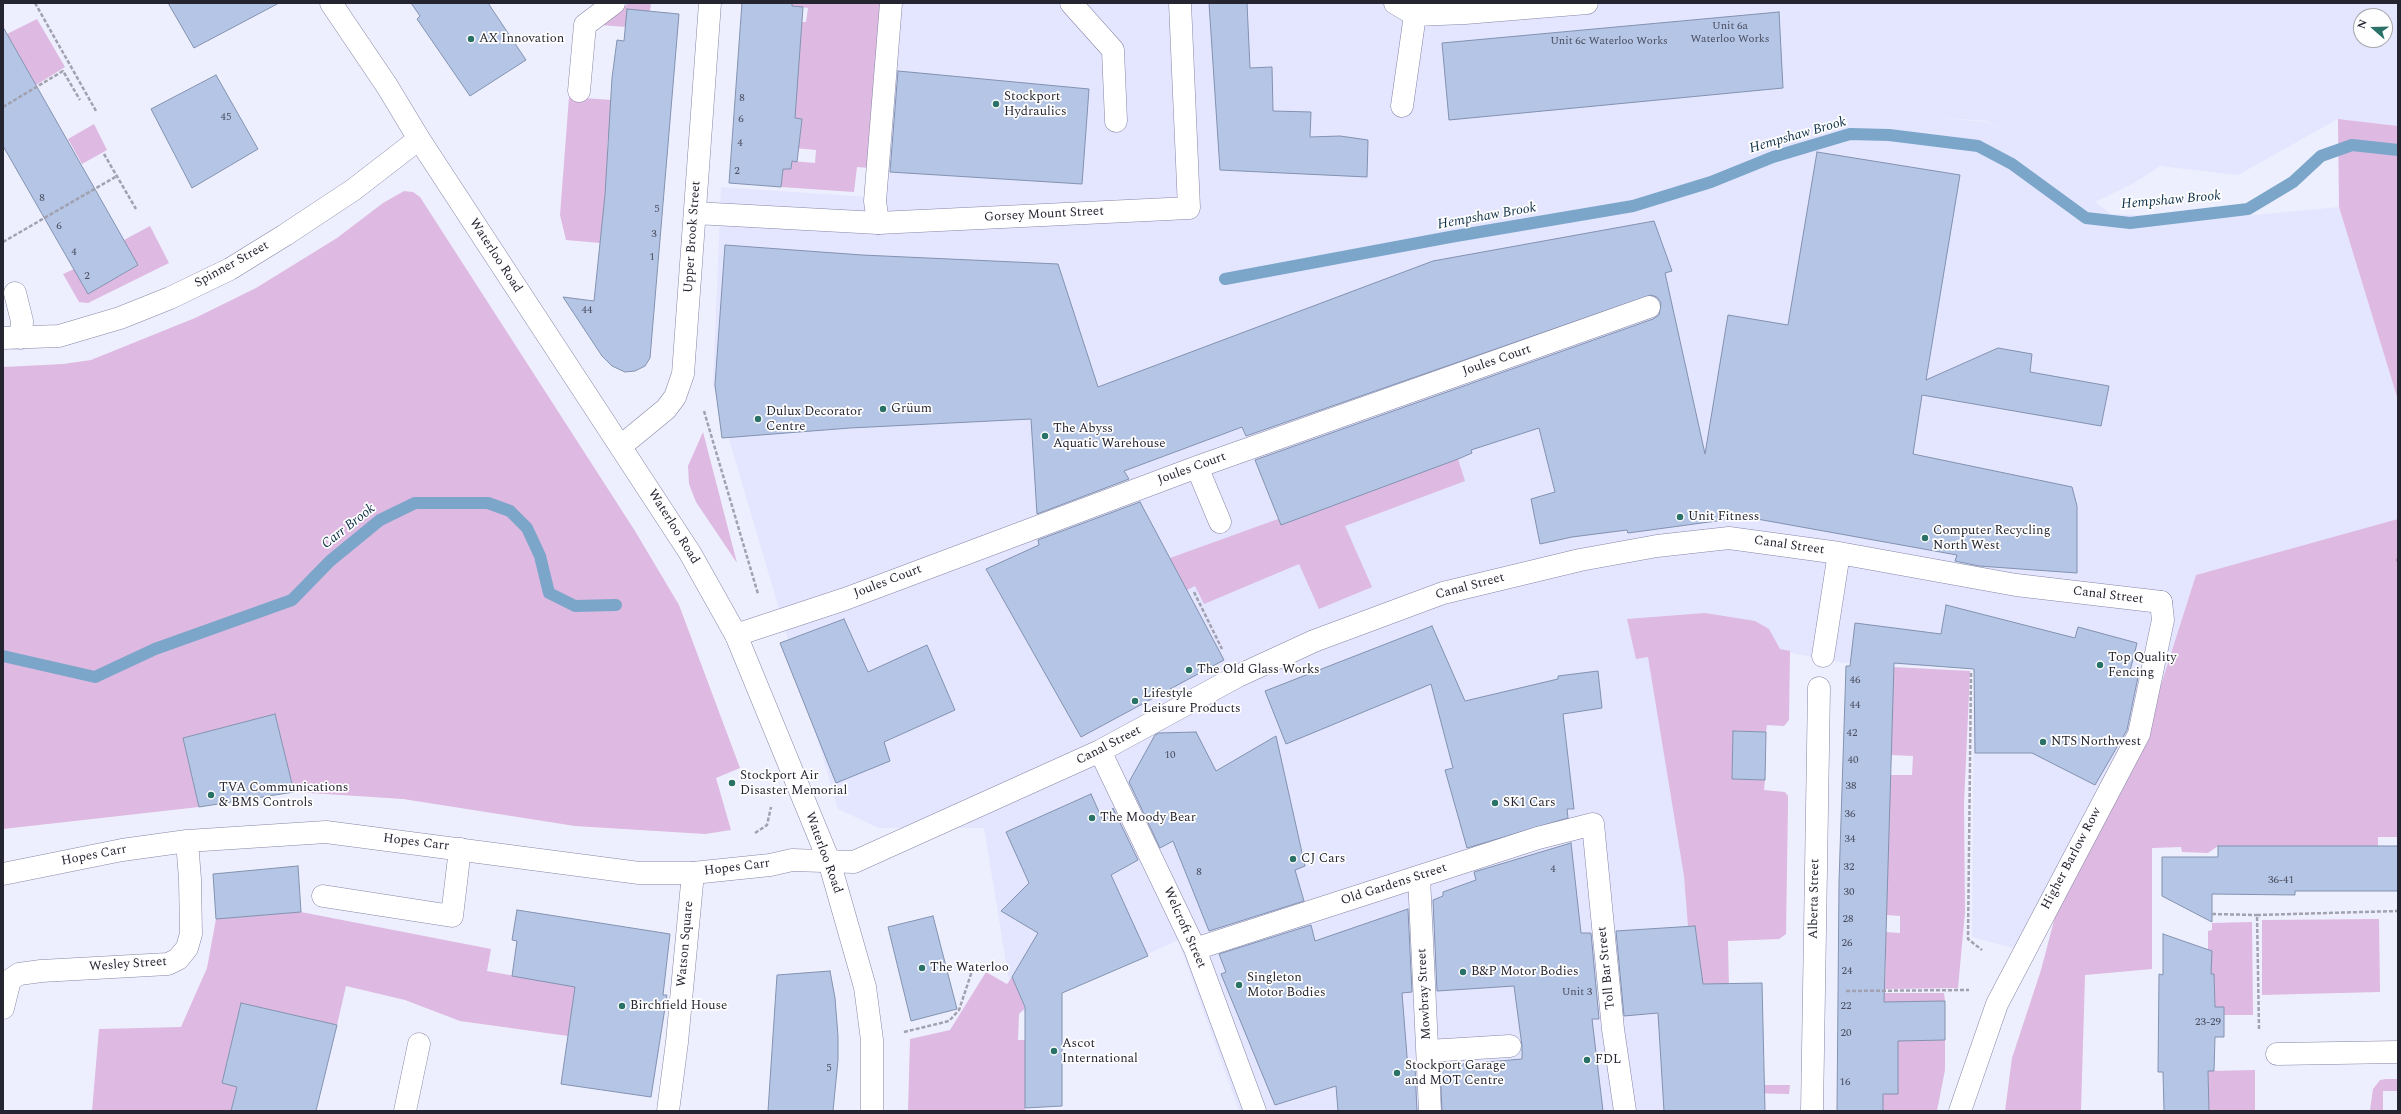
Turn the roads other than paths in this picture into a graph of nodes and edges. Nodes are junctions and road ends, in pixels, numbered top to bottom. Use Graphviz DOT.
graph roads {
  1 [pos="331,3"];
  2 [pos="614,3"];
  3 [pos="710,3"];
  4 [pos="891,3"];
  5 [pos="1071,3"];
  6 [pos="1180,3"];
  7 [pos="1395,3"];
  8 [pos="1587,3"];
  9 [pos="1415,15"];
  10 [pos="579,92"];
  11 [pos="1402,106"];
  12 [pos="1116,121"];
  13 [pos="419,139"];
  14 [pos="695,213"];
  15 [pos="878,223"];
  16 [pos="15,293"];
  17 [pos="1649,307"];
  18 [pos="12,338"];
  19 [pos="621,446"];
  20 [pos="1197,467"];
  21 [pos="1220,522"];
  22 [pos="1839,553"];
  23 [pos="2161,602"];
  24 [pos="736,635"];
  25 [pos="1823,656"];
  26 [pos="1819,688"];
  27 [pos="1100,751"];
  28 [pos="1593,824"];
  29 [pos="187,841"];
  30 [pos="460,849"];
  31 [pos="829,861"];
  32 [pos="692,873"];
  33 [pos="3,874"];
  34 [pos="1419,877"];
  35 [pos="323,896"];
  36 [pos="1195,949"];
  37 [pos="3,1008"];
  38 [pos="419,1044"];
  39 [pos="1510,1046"];
  40 [pos="1428,1051"];
  41 [pos="2398,1052"];
  42 [pos="2277,1054"];
  43 [pos="405,1111"];
  44 [pos="668,1111"];
  45 [pos="872,1111"];
  46 [pos="1255,1111"];
  47 [pos="1430,1111"];
  48 [pos="1625,1111"];
  49 [pos="1812,1111"];
  50 [pos="1960,1111"];
  1 -- 13 [label="street, Waterloo Road"];
  2 -- 10 [label="street"];
  3 -- 14 [label="street, Upper Brook Street"];
  4 -- 15 [label="street"];
  5 -- 12 [label="street"];
  6 -- 15 [label="street, Gorsey Mount Street"];
  7 -- 9 [label="street"];
  8 -- 9 [label="street"];
  9 -- 11 [label="street"];
  13 -- 18 [label="street, Spinner Street"];
  13 -- 19 [label="street, Waterloo Road"];
  14 -- 15 [label="street, Gorsey Mount Street"];
  14 -- 19 [label="street, Upper Brook Street"];
  16 -- 18 [label="street, Spinner Street"];
  17 -- 20 [label="street, Joules Court"];
  19 -- 24 [label="street, Waterloo Road"];
  20 -- 21 [label="street"];
  20 -- 24 [label="street, Joules Court"];
  22 -- 23 [label="street, Canal Street"];
  22 -- 25 [label="street"];
  22 -- 27 [label="street, Canal Street"];
  23 -- 50 [label="street, Higher Barlow Row"];
  24 -- 31 [label="street, Waterloo Road"];
  26 -- 49 [label="street, Alberta Street"];
  27 -- 31 [label="street, Canal Street"];
  27 -- 36 [label="street, Welcroft Street"];
  28 -- 34 [label="street, Old Gardens Street"];
  28 -- 48 [label="street, Toll Bar Street"];
  29 -- 30 [label="street, Hopes Carr"];
  29 -- 33 [label="street, Hopes Carr"];
  29 -- 37 [label="street, Wesley Street"];
  30 -- 32 [label="street, Hopes Carr"];
  30 -- 35 [label="street"];
  31 -- 32 [label="street, Hopes Carr"];
  31 -- 45 [label="street, Waterloo Road"];
  32 -- 44 [label="street, Watson Square"];
  34 -- 36 [label="street, Old Gardens Street"];
  34 -- 40 [label="street, Mowbray Street"];
  36 -- 46 [label="street, Welcroft Street"];
  38 -- 43 [label="street"];
  39 -- 40 [label="street"];
  40 -- 47 [label="street, Mowbray Street"];
  41 -- 42 [label="street"];
}
